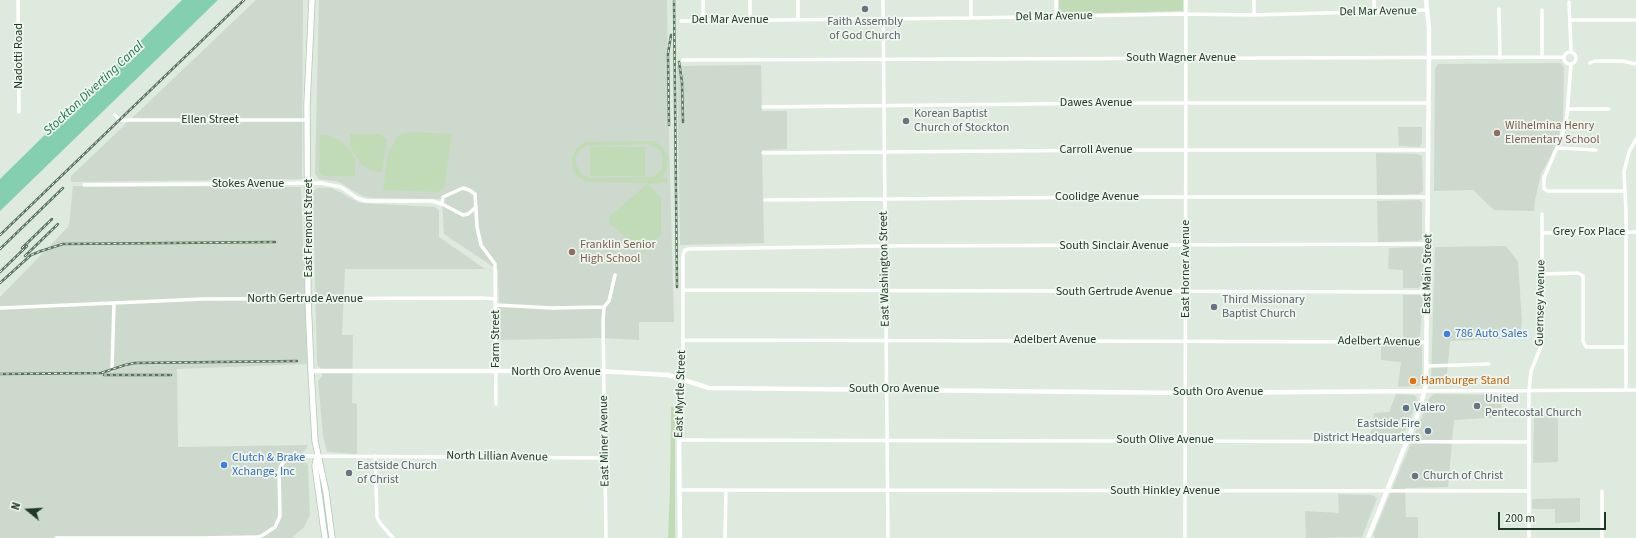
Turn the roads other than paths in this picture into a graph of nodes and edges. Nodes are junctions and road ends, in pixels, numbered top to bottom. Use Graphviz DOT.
graph roads {
  1 [pos="18,0"];
  2 [pos="312,0"];
  3 [pos="704,0"];
  4 [pos="750,0"];
  5 [pos="798,0"];
  6 [pos="883,0"];
  7 [pos="971,0"];
  8 [pos="1056,0"];
  9 [pos="1186,0"];
  10 [pos="1254,0"];
  11 [pos="1374,0"];
  12 [pos="1426,0"];
  13 [pos="1569,2"];
  14 [pos="1499,9"];
  15 [pos="1427,10"];
  16 [pos="1542,10"];
  17 [pos="1374,11"];
  18 [pos="1186,14"];
  19 [pos="1254,15"];
  20 [pos="1056,17"];
  21 [pos="971,18"];
  22 [pos="883,19"];
  23 [pos="703,20"];
  24 [pos="750,20"];
  25 [pos="798,20"];
  26 [pos="1570,20"];
  27 [pos="1636,20"];
  28 [pos="681,21"];
  29 [pos="1571,51"];
  30 [pos="1542,57"];
  31 [pos="1564,57"];
  32 [pos="1186,58"];
  33 [pos="1429,58"];
  34 [pos="1500,58"];
  35 [pos="883,59"];
  36 [pos="683,60"];
  37 [pos="1590,63"];
  38 [pos="1571,64"];
  39 [pos="1636,64"];
  40 [pos="1186,103"];
  41 [pos="1429,103"];
  42 [pos="884,106"];
  43 [pos="763,107"];
  44 [pos="1567,109"];
  45 [pos="1609,109"];
  46 [pos="19,112"];
  47 [pos="115,115"];
  48 [pos="308,120"];
  49 [pos="1636,139"];
  50 [pos="1557,148"];
  51 [pos="1186,150"];
  52 [pos="1429,150"];
  53 [pos="1596,150"];
  54 [pos="884,152"];
  55 [pos="763,153"];
  56 [pos="309,183"];
  57 [pos="84,184"];
  58 [pos="1625,191"];
  59 [pos="443,197"];
  60 [pos="1186,197"];
  61 [pos="1428,197"];
  62 [pos="885,199"];
  63 [pos="765,200"];
  64 [pos="432,201"];
  65 [pos="442,204"];
  66 [pos="476,207"];
  67 [pos="1542,214"];
  68 [pos="1626,232"];
  69 [pos="1636,232"];
  70 [pos="1542,233"];
  71 [pos="1428,244"];
  72 [pos="885,246"];
  73 [pos="1186,246"];
  74 [pos="685,250"];
  75 [pos="1542,274"];
  76 [pos="496,275"];
  77 [pos="615,275"];
  78 [pos="683,290"];
  79 [pos="886,291"];
  80 [pos="1186,292"];
  81 [pos="1428,292"];
  82 [pos="496,299"];
  83 [pos="308,300"];
  84 [pos="114,303"];
  85 [pos="496,305"];
  86 [pos="604,307"];
  87 [pos="1,308"];
  88 [pos="683,340"];
  89 [pos="886,340"];
  90 [pos="1186,341"];
  91 [pos="1427,342"];
  92 [pos="1626,347"];
  93 [pos="1489,364"];
  94 [pos="1427,366"];
  95 [pos="112,370"];
  96 [pos="311,371"];
  97 [pos="496,372"];
  98 [pos="604,372"];
  99 [pos="683,380"];
  100 [pos="800,389"];
  101 [pos="887,389"];
  102 [pos="1529,390"];
  103 [pos="1626,390"];
  104 [pos="1636,390"];
  105 [pos="1425,391"];
  106 [pos="1186,393"];
  107 [pos="496,404"];
  108 [pos="680,440"];
  109 [pos="887,440"];
  110 [pos="1186,440"];
  111 [pos="1407,441"];
  112 [pos="1529,442"];
  113 [pos="318,456"];
  114 [pos="375,456"];
  115 [pos="605,458"];
  116 [pos="680,490"];
  117 [pos="726,490"];
  118 [pos="888,491"];
  119 [pos="1186,491"];
  120 [pos="1387,491"];
  121 [pos="1602,491"];
  122 [pos="1529,492"];
  123 [pos="56,538"];
  124 [pos="325,538"];
  125 [pos="332,538"];
  126 [pos="393,538"];
  127 [pos="606,538"];
  128 [pos="680,538"];
  129 [pos="724,538"];
  130 [pos="888,538"];
  131 [pos="1185,538"];
  132 [pos="1368,538"];
  133 [pos="1529,538"];
  134 [pos="1602,538"];
  1 -- 46 [label="street, Nadotti Road"];
  2 -- 48 [label="main road, East Fremont Street"];
  3 -- 23 [label="street"];
  4 -- 24 [label="street"];
  5 -- 25 [label="street"];
  6 -- 22 [label="street, East Washington Street"];
  7 -- 21 [label="street"];
  8 -- 20 [label="street"];
  9 -- 18 [label="street, East Horner Avenue"];
  10 -- 19 [label="street"];
  11 -- 17 [label="street"];
  12 -- 15 [label="street, East Main Street"];
  13 -- 26 [label="street"];
  14 -- 34 [label="street"];
  15 -- 17 [label="street, Del Mar Avenue"];
  15 -- 33 [label="street, East Main Street"];
  16 -- 30 [label="street"];
  17 -- 19 [label="street, Del Mar Avenue"];
  18 -- 19 [label="street, Del Mar Avenue"];
  18 -- 20 [label="street, Del Mar Avenue"];
  18 -- 32 [label="street, East Horner Avenue"];
  20 -- 21 [label="street, Del Mar Avenue"];
  21 -- 22 [label="street, Del Mar Avenue"];
  22 -- 25 [label="street, Del Mar Avenue"];
  22 -- 35 [label="street, East Washington Street"];
  23 -- 24 [label="street, Del Mar Avenue"];
  23 -- 28 [label="street, Del Mar Avenue"];
  24 -- 25 [label="street, Del Mar Avenue"];
  26 -- 27 [label="street"];
  26 -- 29 [label="street"];
  29 -- 31 [label="street"];
  29 -- 38 [label="street"];
  30 -- 31 [label="street, South Wagner Avenue"];
  30 -- 34 [label="street, South Wagner Avenue"];
  31 -- 38 [label="street"];
  32 -- 33 [label="street, South Wagner Avenue"];
  32 -- 35 [label="street, South Wagner Avenue"];
  32 -- 40 [label="street, East Horner Avenue"];
  33 -- 34 [label="street, South Wagner Avenue"];
  33 -- 41 [label="street, East Main Street"];
  35 -- 36 [label="street, South Wagner Avenue"];
  35 -- 42 [label="street, East Washington Street"];
  37 -- 39 [label="street"];
  38 -- 44 [label="street"];
  40 -- 41 [label="street, Dawes Avenue"];
  40 -- 42 [label="street, Dawes Avenue"];
  40 -- 51 [label="street, East Horner Avenue"];
  41 -- 52 [label="street, East Main Street"];
  42 -- 43 [label="street, Dawes Avenue"];
  42 -- 54 [label="street, East Washington Street"];
  44 -- 45 [label="street"];
  44 -- 50 [label="street"];
  47 -- 48 [label="street, Ellen Street"];
  48 -- 56 [label="main road, East Fremont Street"];
  49 -- 58 [label="street"];
  50 -- 53 [label="street"];
  50 -- 58 [label="street"];
  51 -- 52 [label="street, Carroll Avenue"];
  51 -- 54 [label="street, Carroll Avenue"];
  51 -- 60 [label="street, East Horner Avenue"];
  52 -- 61 [label="street, East Main Street"];
  54 -- 55 [label="street, Carroll Avenue"];
  54 -- 62 [label="street, East Washington Street"];
  56 -- 57 [label="street, Stokes Avenue"];
  56 -- 64 [label="street, Stokes Avenue"];
  56 -- 83 [label="main road, East Fremont Street"];
  58 -- 68 [label="street"];
  59 -- 64 [label="street, Stokes Avenue"];
  59 -- 65 [label="street"];
  59 -- 66 [label="street, Stokes Avenue"];
  60 -- 61 [label="street, Coolidge Avenue"];
  60 -- 62 [label="street, Coolidge Avenue"];
  60 -- 73 [label="street, East Horner Avenue"];
  61 -- 71 [label="street, East Main Street"];
  62 -- 63 [label="street, Coolidge Avenue"];
  62 -- 72 [label="street, East Washington Street"];
  64 -- 65 [label="street, Stokes Avenue"];
  65 -- 66 [label="street, Stokes Avenue"];
  66 -- 76 [label="street, Stokes Avenue"];
  67 -- 70 [label="street, Guernsey Avenue"];
  68 -- 69 [label="street, Grey Fox Place"];
  68 -- 70 [label="street, Grey Fox Place"];
  68 -- 92 [label="street"];
  70 -- 75 [label="street, Guernsey Avenue"];
  71 -- 73 [label="street, South Sinclair Avenue"];
  71 -- 81 [label="street, East Main Street"];
  72 -- 73 [label="street, South Sinclair Avenue"];
  72 -- 74 [label="street, South Sinclair Avenue"];
  72 -- 79 [label="street, East Washington Street"];
  73 -- 80 [label="street, East Horner Avenue"];
  74 -- 78 [label="street, East Myrtle Street"];
  75 -- 92 [label="street"];
  75 -- 102 [label="street, Guernsey Avenue"];
  76 -- 82 [label="street, Farm Street"];
  77 -- 86 [label="street, East Miner Avenue"];
  78 -- 79 [label="street, South Gertrude Avenue"];
  78 -- 88 [label="street, East Myrtle Street"];
  79 -- 80 [label="street, South Gertrude Avenue"];
  79 -- 89 [label="street, East Washington Street"];
  80 -- 81 [label="street, South Gertrude Avenue"];
  80 -- 90 [label="street, East Horner Avenue"];
  81 -- 91 [label="street, East Main Street"];
  82 -- 83 [label="street, North Gertrude Avenue"];
  82 -- 85 [label="street, Farm Street"];
  83 -- 84 [label="street, North Gertrude Avenue"];
  83 -- 96 [label="main road, East Fremont Street"];
  84 -- 87 [label="street, North Gertrude Avenue"];
  84 -- 95 [label="street"];
  85 -- 86 [label="street"];
  85 -- 97 [label="street, Farm Street"];
  86 -- 98 [label="street, East Miner Avenue"];
  88 -- 89 [label="street, Adelbert Avenue"];
  88 -- 99 [label="street, East Myrtle Street"];
  89 -- 90 [label="street, Adelbert Avenue"];
  89 -- 101 [label="street, East Washington Street"];
  90 -- 91 [label="street, Adelbert Avenue"];
  90 -- 106 [label="street, East Horner Avenue"];
  91 -- 94 [label="street, East Main Street"];
  92 -- 103 [label="street"];
  93 -- 94 [label="street"];
  94 -- 105 [label="street, East Main Street"];
  96 -- 97 [label="street, North Oro Avenue"];
  96 -- 113 [label="main road, East Fremont Street"];
  97 -- 98 [label="street, North Oro Avenue"];
  97 -- 107 [label="street, Farm Street"];
  98 -- 99 [label="street, North Oro Avenue"];
  98 -- 115 [label="street, East Miner Avenue"];
  99 -- 100 [label="street, North Oro Avenue"];
  99 -- 108 [label="street, East Myrtle Street"];
  100 -- 101 [label="street, South Oro Avenue"];
  101 -- 106 [label="street, South Oro Avenue"];
  101 -- 109 [label="street, East Washington Street"];
  102 -- 103 [label="street, South Oro Avenue"];
  102 -- 105 [label="street, South Oro Avenue"];
  102 -- 112 [label="street, Guernsey Avenue"];
  103 -- 104 [label="street, South Oro Avenue"];
  105 -- 106 [label="street, South Oro Avenue"];
  105 -- 111 [label="street, East Main Street"];
  106 -- 110 [label="street, East Horner Avenue"];
  108 -- 109 [label="street, South Olive Avenue"];
  108 -- 116 [label="street, East Myrtle Street"];
  109 -- 110 [label="street, South Olive Avenue"];
  109 -- 118 [label="street, East Washington Street"];
  110 -- 111 [label="street, South Olive Avenue"];
  110 -- 119 [label="street, East Horner Avenue"];
  111 -- 112 [label="street, South Olive Avenue"];
  111 -- 120 [label="street, East Main Street"];
  112 -- 122 [label="street, Guernsey Avenue"];
  113 -- 114 [label="street, North Lillian Avenue"];
  113 -- 123 [label="street, North Lillian Avenue"];
  113 -- 124 [label="main road, East Fremont Street"];
  113 -- 125 [label="main road, East Fremont Street"];
  114 -- 115 [label="street, North Lillian Avenue"];
  114 -- 126 [label="street"];
  115 -- 127 [label="street, East Miner Avenue"];
  116 -- 117 [label="street, South Hinkley Avenue"];
  116 -- 128 [label="street, East Myrtle Street"];
  117 -- 118 [label="street, South Hinkley Avenue"];
  117 -- 129 [label="street"];
  118 -- 119 [label="street, South Hinkley Avenue"];
  118 -- 130 [label="street, East Washington Street"];
  119 -- 120 [label="street, South Hinkley Avenue"];
  119 -- 131 [label="street, East Horner Avenue"];
  120 -- 122 [label="street, South Hinkley Avenue"];
  120 -- 132 [label="street, East Main Street"];
  121 -- 134 [label="street"];
  122 -- 133 [label="street, Guernsey Avenue"];
}
